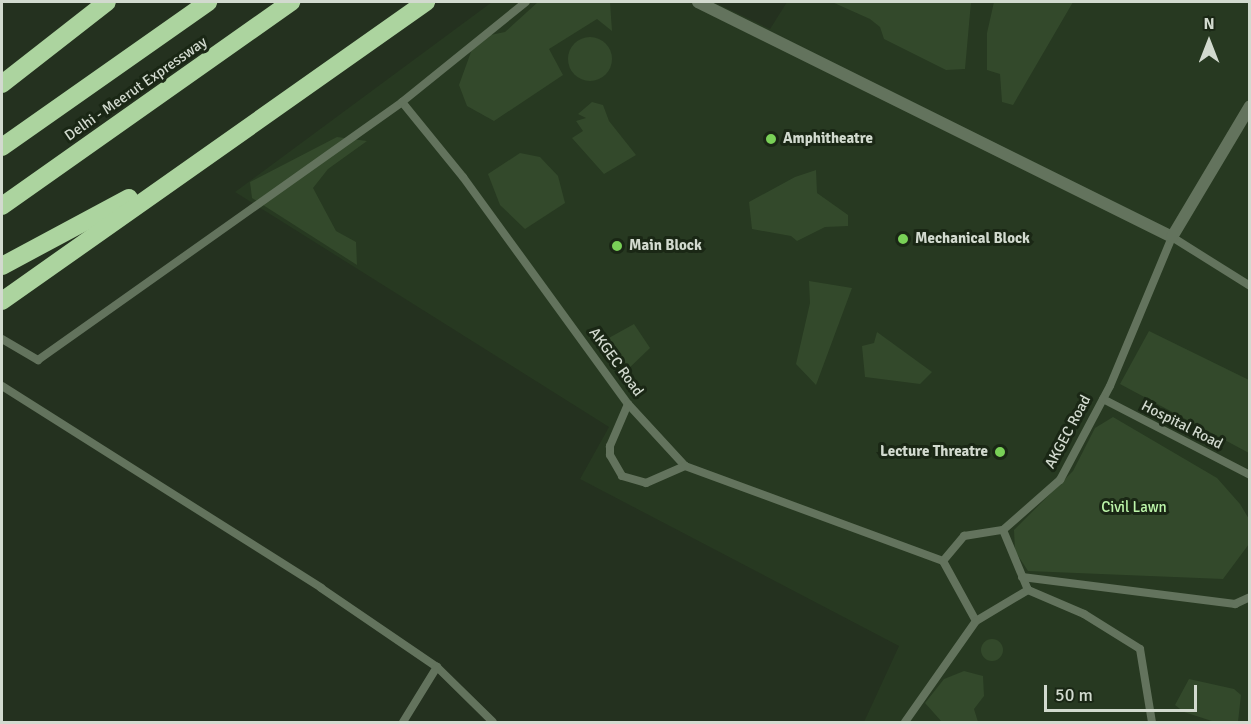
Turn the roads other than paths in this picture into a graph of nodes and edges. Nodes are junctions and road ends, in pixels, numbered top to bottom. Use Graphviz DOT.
graph roads {
  1 [pos="105,2"];
  2 [pos="207,2"];
  3 [pos="291,2"];
  4 [pos="426,2"];
  5 [pos="526,2"];
  6 [pos="698,2"];
  7 [pos="2,70"];
  8 [pos="2,84"];
  9 [pos="402,102"];
  10 [pos="1250,106"];
  11 [pos="2,147"];
  12 [pos="197,162"];
  13 [pos="2,206"];
  14 [pos="1172,237"];
  15 [pos="2,266"];
  16 [pos="1250,286"];
  17 [pos="2,300"];
  18 [pos="2,339"];
  19 [pos="2,386"];
  20 [pos="1103,399"];
  21 [pos="628,404"];
  22 [pos="685,465"];
  23 [pos="1250,475"];
  24 [pos="1003,530"];
  25 [pos="943,561"];
  26 [pos="1022,577"];
  27 [pos="1028,590"];
  28 [pos="1250,597"];
  29 [pos="976,621"];
  30 [pos="437,667"];
  31 [pos="403,723"];
  32 [pos="493,723"];
  33 [pos="905,723"];
  34 [pos="1152,723"];
  1 -- 7 [label="highway"];
  1 -- 8 [label="highway"];
  2 -- 11 [label="highway, Delhi - Meerut Expressway"];
  3 -- 13 [label="highway, Delhi - Meerut Expressway"];
  4 -- 12 [label="highway"];
  5 -- 9 [label="lane"];
  6 -- 14 [label="street"];
  9 -- 18 [label="lane"];
  9 -- 21 [label="lane, AKGEC Road"];
  10 -- 14 [label="street"];
  12 -- 15 [label="highway"];
  12 -- 17 [label="highway"];
  14 -- 16 [label="lane"];
  14 -- 20 [label="lane, AKGEC Road"];
  19 -- 30 [label="lane"];
  20 -- 23 [label="lane, Hospital Road"];
  20 -- 24 [label="lane, AKGEC Road"];
  21 -- 22 [label="lane, AKGEC Road"];
  21 -- 22 [label="lane"];
  22 -- 25 [label="lane, AKGEC Road"];
  24 -- 25 [label="lane"];
  24 -- 26 [label="lane"];
  25 -- 29 [label="lane"];
  26 -- 27 [label="lane"];
  26 -- 28 [label="lane"];
  27 -- 29 [label="lane"];
  27 -- 34 [label="lane"];
  29 -- 33 [label="lane"];
  30 -- 31 [label="lane"];
  30 -- 32 [label="lane"];
}
